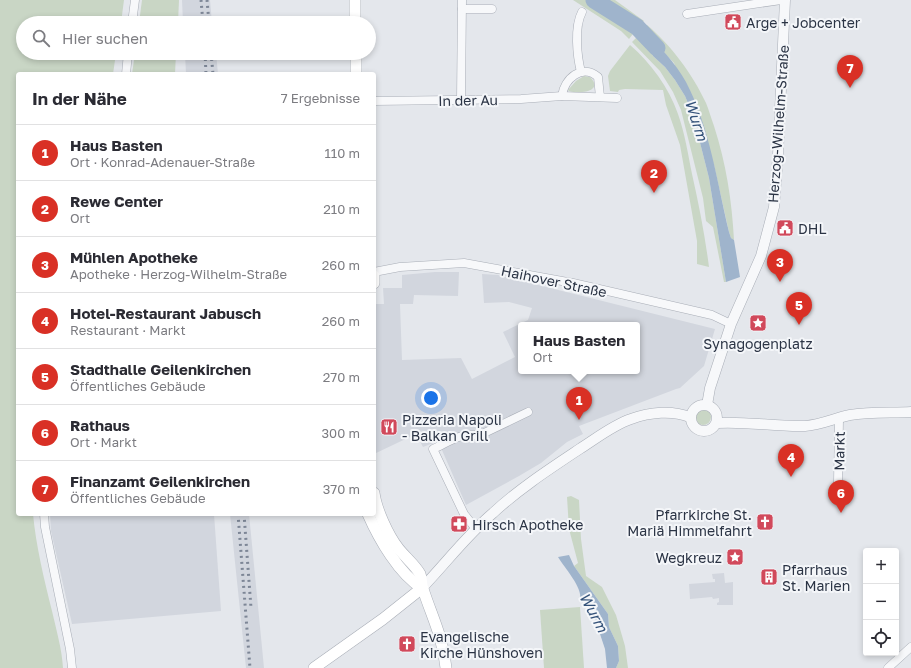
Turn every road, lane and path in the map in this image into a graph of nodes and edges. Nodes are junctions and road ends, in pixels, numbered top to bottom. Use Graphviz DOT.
graph roads {
  1 [pos="136,0"];
  2 [pos="355,0"];
  3 [pos="462,0"];
  4 [pos="781,0"];
  5 [pos="785,0"];
  6 [pos="462,9"];
  7 [pos="492,9"];
  8 [pos="582,12"];
  9 [pos="687,14"];
  10 [pos="133,16"];
  11 [pos="355,16"];
  12 [pos="127,60"];
  13 [pos="356,60"];
  14 [pos="126,72"];
  15 [pos="356,72"];
  16 [pos="581,72"];
  17 [pos="562,96"];
  18 [pos="600,97"];
  19 [pos="617,98"];
  20 [pos="461,100"];
  21 [pos="376,101"];
  22 [pos="376,272"];
  23 [pos="731,324"];
  24 [pos="707,405"];
  25 [pos="528,412"];
  26 [pos="911,412"];
  27 [pos="690,417"];
  28 [pos="839,419"];
  29 [pos="717,422"];
  30 [pos="838,482"];
  31 [pos="376,501"];
  32 [pos="44,516"];
  33 [pos="369,516"];
  34 [pos="476,529"];
  35 [pos="422,588"];
  36 [pos="911,648"];
  37 [pos="72,668"];
  38 [pos="314,668"];
  39 [pos="446,668"];
  40 [pos="888,668"];
  1 -- 10 [label="street"];
  2 -- 11 [label="main road"];
  3 -- 6 [label="street"];
  4 -- 9 [label="street"];
  5 -- 23 [label="street, Herzog-Wilhelm-Straße"];
  6 -- 7 [label="street"];
  6 -- 20 [label="street"];
  8 -- 16 [label="street"];
  12 -- 14 [label="street"];
  13 -- 15 [label="main road"];
  16 -- 17 [label="street"];
  16 -- 18 [label="street"];
  17 -- 18 [label="street, In der Au"];
  17 -- 20 [label="street, In der Au"];
  18 -- 19 [label="street, In der Au"];
  20 -- 21 [label="street, In der Au"];
  22 -- 23 [label="street, Haihover Straße"];
  23 -- 24 [label="street, Herzog-Wilhelm-Straße"];
  24 -- 27 [label="street"];
  24 -- 29 [label="street"];
  25 -- 34 [label="street"];
  26 -- 28 [label="street"];
  27 -- 29 [label="street"];
  27 -- 34 [label="street"];
  28 -- 29 [label="street"];
  28 -- 30 [label="street, Markt"];
  31 -- 35 [label="main road"];
  32 -- 37 [label="street"];
  33 -- 35 [label="main road"];
  34 -- 35 [label="street"];
  35 -- 38 [label="main road"];
  35 -- 39 [label="main road"];
  36 -- 40 [label="street"];
}
